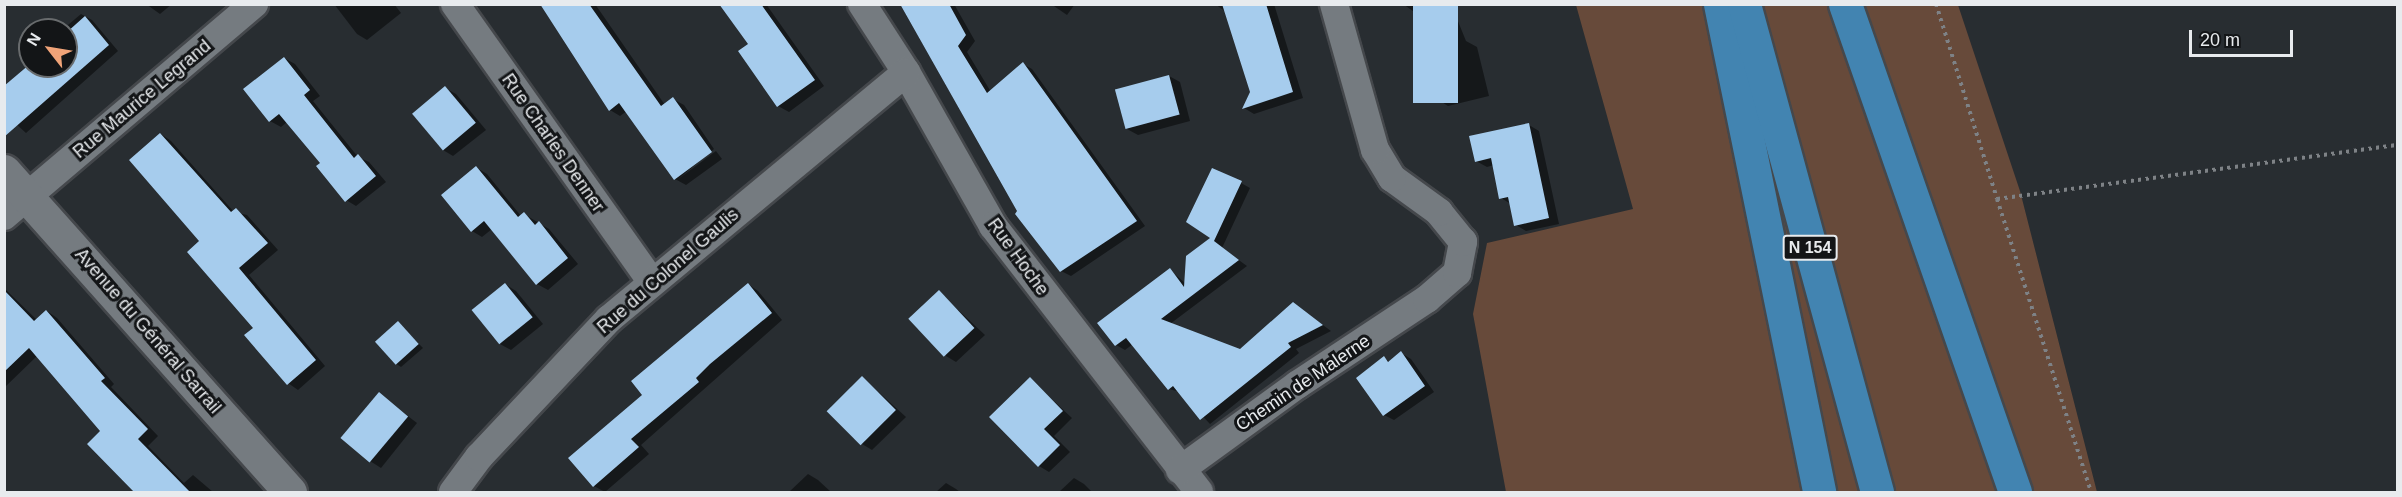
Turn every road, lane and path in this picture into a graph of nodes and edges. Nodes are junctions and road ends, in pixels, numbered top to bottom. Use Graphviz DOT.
graph roads {
  1 [pos="255,4"];
  2 [pos="454,4"];
  3 [pos="861,4"];
  4 [pos="1334,4"];
  5 [pos="1720,4"];
  6 [pos="1744,4"];
  7 [pos="1766,4"];
  8 [pos="1845,4"];
  9 [pos="1936,4"];
  10 [pos="906,72"];
  11 [pos="2397,145"];
  12 [pos="4,171"];
  13 [pos="29,194"];
  14 [pos="1997,199"];
  15 [pos="4,216"];
  16 [pos="651,281"];
  17 [pos="1180,470"];
  18 [pos="290,492"];
  19 [pos="453,492"];
  20 [pos="1199,492"];
  21 [pos="1819,492"];
  22 [pos="1877,492"];
  23 [pos="1897,492"];
  24 [pos="2015,492"];
  25 [pos="2091,492"];
  1 -- 13 [label="street, Rue Maurice Legrand"];
  2 -- 16 [label="street, Rue Charles Denner"];
  3 -- 10 [label="street, Rue Hoche"];
  4 -- 17 [label="street, Chemin de Malerne"];
  5 -- 21 [label="main road"];
  6 -- 22 [label="main road, N 154"];
  7 -- 23 [label="main road, N 154"];
  8 -- 24 [label="main road"];
  9 -- 14 [label="path"];
  10 -- 16 [label="street, Rue du Colonel Gaulis"];
  10 -- 17 [label="street, Rue Hoche"];
  11 -- 14 [label="path"];
  12 -- 13 [label="street, Avenue du Général Sarrail"];
  13 -- 15 [label="street, Rue Maurice Legrand"];
  13 -- 18 [label="street, Avenue du Général Sarrail"];
  14 -- 25 [label="path"];
  16 -- 19 [label="street, Rue du Colonel Gaulis"];
  17 -- 20 [label="street, Rue Hoche"];
}
